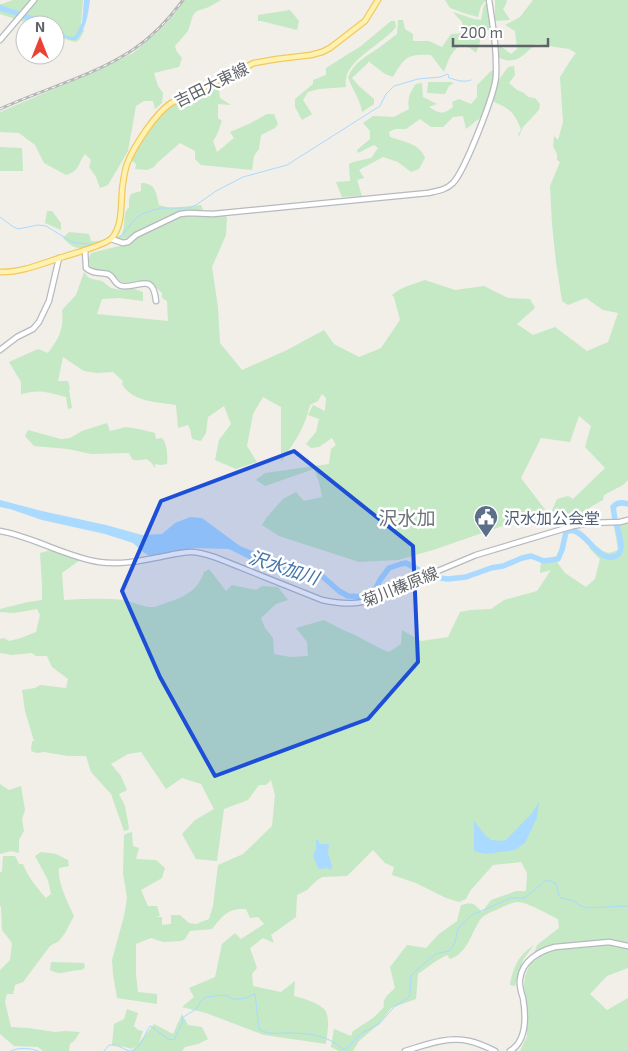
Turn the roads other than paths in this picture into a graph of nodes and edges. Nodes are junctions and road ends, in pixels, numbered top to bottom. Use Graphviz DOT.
graph roads {
  1 [pos="34,0"];
  2 [pos="378,0"];
  3 [pos="489,0"];
  4 [pos="0,40"];
  5 [pos="111,239"];
  6 [pos="85,250"];
  7 [pos="59,258"];
  8 [pos="0,272"];
  9 [pos="156,301"];
  10 [pos="0,350"];
  11 [pos="628,520"];
  12 [pos="0,531"];
  13 [pos="628,946"];
  14 [pos="405,1051"];
  15 [pos="495,1051"];
  16 [pos="510,1051"];
  1 -- 4 [label="street"];
  2 -- 5 [label="main road, 吉田大東線"];
  3 -- 5 [label="street"];
  5 -- 6 [label="main road"];
  6 -- 7 [label="main road"];
  6 -- 9 [label="street"];
  7 -- 8 [label="main road"];
  7 -- 10 [label="street"];
  11 -- 12 [label="street, 菊川榛原線"];
  13 -- 16 [label="street"];
  14 -- 15 [label="street"];
}
